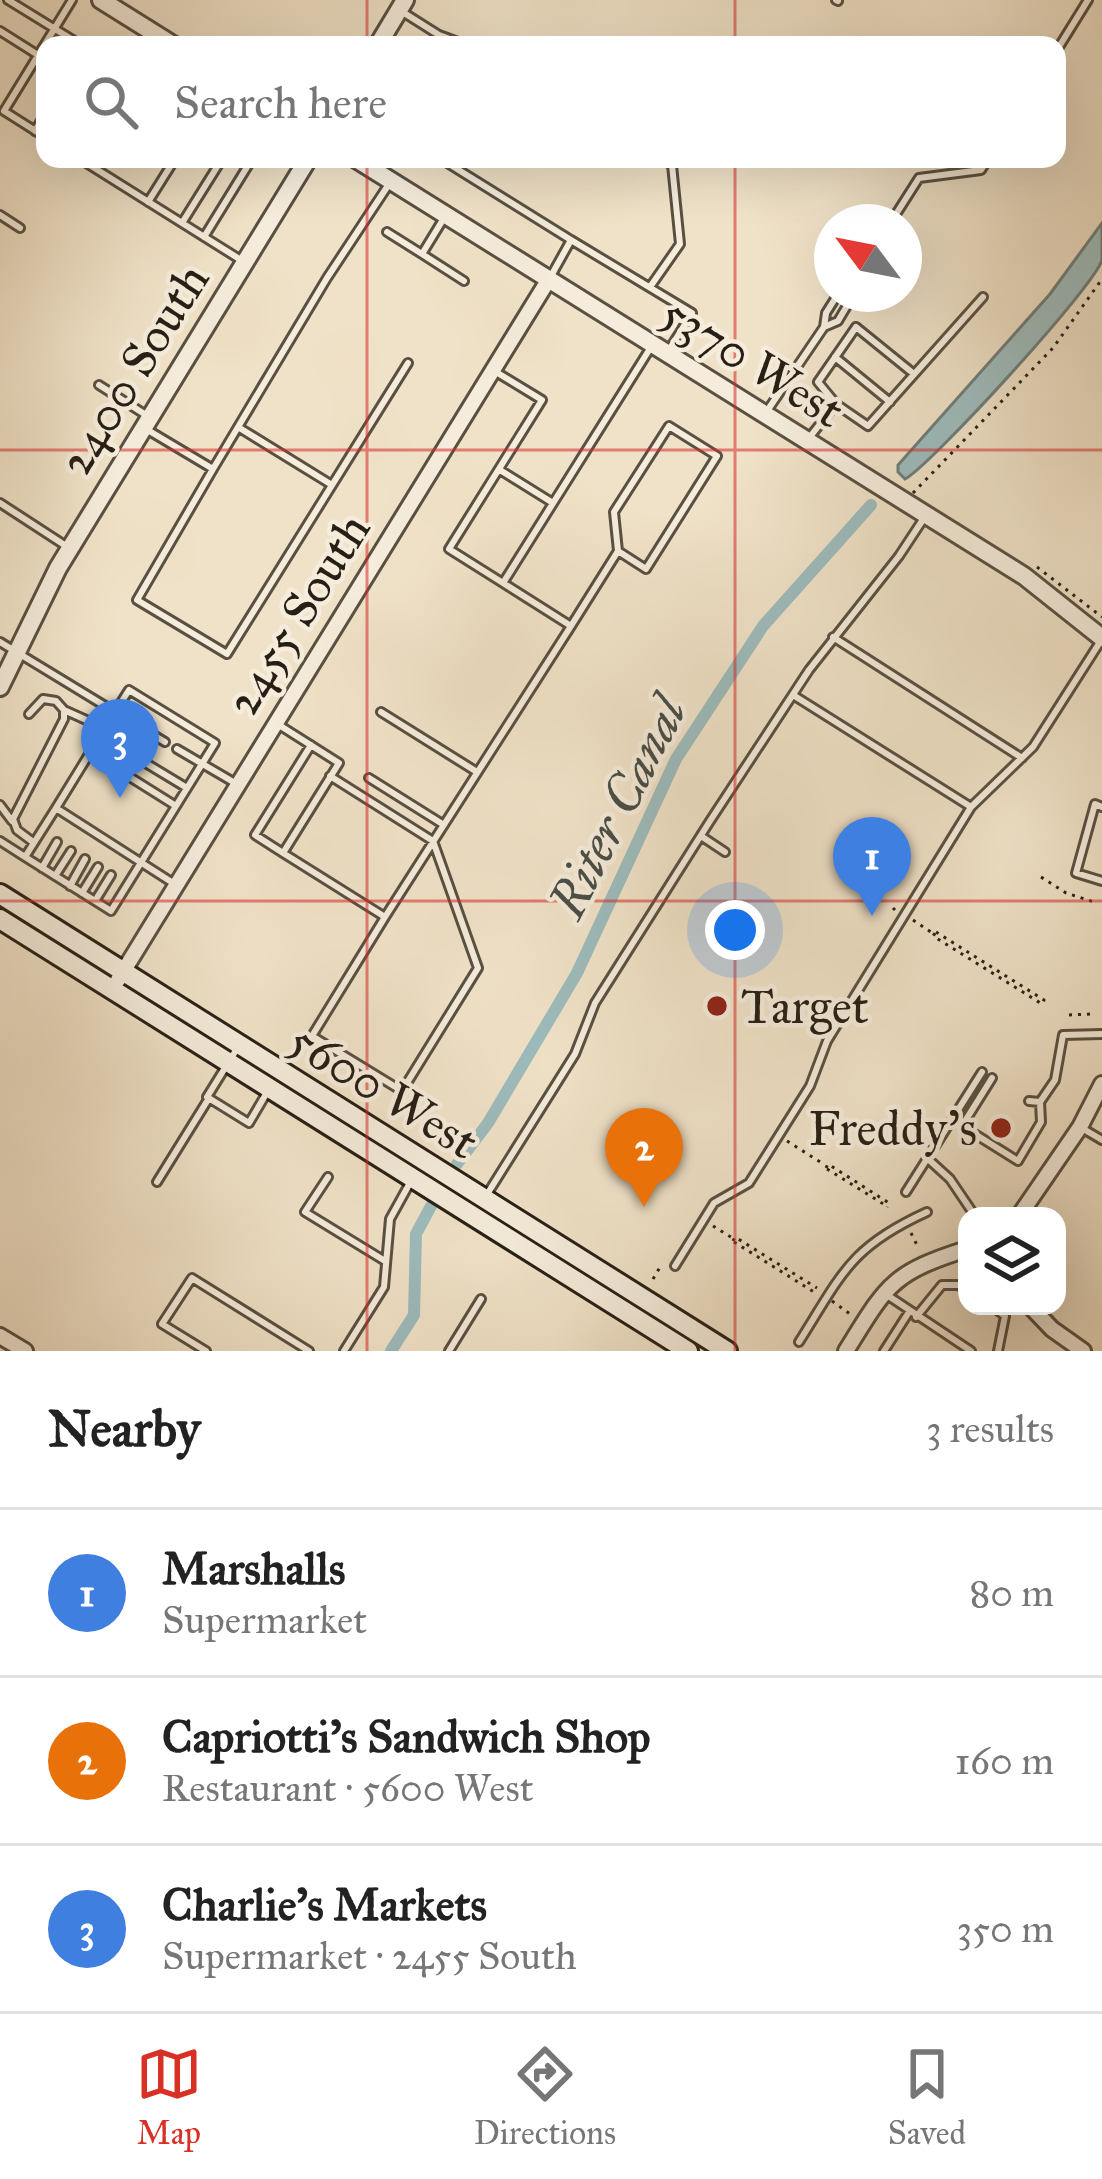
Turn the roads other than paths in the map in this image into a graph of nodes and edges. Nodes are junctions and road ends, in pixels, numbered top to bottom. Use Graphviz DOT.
graph roads {
  1 [pos="8,0"];
  2 [pos="71,0"];
  3 [pos="1088,0"];
  4 [pos="109,2"];
  5 [pos="402,5"];
  6 [pos="54,28"];
  7 [pos="0,31"];
  8 [pos="439,35"];
  9 [pos="49,36"];
  10 [pos="67,36"];
  11 [pos="157,36"];
  12 [pos="383,36"];
  13 [pos="1066,36"];
  14 [pos="36,54"];
  15 [pos="36,58"];
  16 [pos="36,127"];
  17 [pos="34,130"];
  18 [pos="94,168"];
  19 [pos="170,168"];
  20 [pos="216,168"];
  21 [pos="246,168"];
  22 [pos="302,168"];
  23 [pos="370,168"];
  24 [pos="455,168"];
  25 [pos="672,168"];
  26 [pos="982,168"];
  27 [pos="391,181"];
  28 [pos="148,202"];
  29 [pos="903,204"];
  30 [pos="0,215"];
  31 [pos="446,215"];
  32 [pos="182,223"];
  33 [pos="20,228"];
  34 [pos="387,232"];
  35 [pos="204,237"];
  36 [pos="571,240"];
  37 [pos="422,254"];
  38 [pos="244,262"];
  39 [pos="464,280"];
  40 [pos="549,280"];
  41 [pos="650,287"];
  42 [pos="983,297"];
  43 [pos="827,312"];
  44 [pos="843,312"];
  45 [pos="824,327"];
  46 [pos="660,349"];
  47 [pos="836,357"];
  48 [pos="408,363"];
  49 [pos="493,370"];
  50 [pos="914,374"];
  51 [pos="99,385"];
  52 [pos="890,401"];
  53 [pos="836,404"];
  54 [pos="765,414"];
  55 [pos="146,422"];
  56 [pos="238,427"];
  57 [pos="807,441"];
  58 [pos="213,469"];
  59 [pos="498,470"];
  60 [pos="332,485"];
  61 [pos="0,503"];
  62 [pos="553,503"];
  63 [pos="926,515"];
  64 [pos="69,548"];
  65 [pos="618,551"];
  66 [pos="503,583"];
  67 [pos="571,626"];
  68 [pos="833,637"];
  69 [pos="1102,639"];
  70 [pos="9,646"];
  71 [pos="0,687"];
  72 [pos="793,695"];
  73 [pos="64,710"];
  74 [pos="115,712"];
  75 [pos="381,712"];
  76 [pos="29,714"];
  77 [pos="275,723"];
  78 [pos="103,732"];
  79 [pos="165,742"];
  80 [pos="311,745"];
  81 [pos="177,749"];
  82 [pos="132,754"];
  83 [pos="1022,758"];
  84 [pos="202,764"];
  85 [pos="477,772"];
  86 [pos="330,776"];
  87 [pos="369,778"];
  88 [pos="238,785"];
  89 [pos="187,788"];
  90 [pos="0,805"];
  91 [pos="176,806"];
  92 [pos="970,807"];
  93 [pos="1102,807"];
  94 [pos="56,808"];
  95 [pos="73,818"];
  96 [pos="14,825"];
  97 [pos="444,825"];
  98 [pos="85,826"];
  99 [pos="65,830"];
  100 [pos="100,836"];
  101 [pos="701,836"];
  102 [pos="78,838"];
  103 [pos="0,841"];
  104 [pos="433,841"];
  105 [pos="34,842"];
  106 [pos="57,842"];
  107 [pos="112,844"];
  108 [pos="93,847"];
  109 [pos="71,850"];
  110 [pos="125,852"];
  111 [pos="725,852"];
  112 [pos="283,853"];
  113 [pos="105,855"];
  114 [pos="25,857"];
  115 [pos="85,860"];
  116 [pos="142,862"];
  117 [pos="118,863"];
  118 [pos="98,867"];
  119 [pos="42,868"];
  120 [pos="111,875"];
  121 [pos="55,876"];
  122 [pos="1102,881"];
  123 [pos="176,885"];
  124 [pos="70,886"];
  125 [pos="82,893"];
  126 [pos="0,894"];
  127 [pos="95,901"];
  128 [pos="386,916"];
  129 [pos="0,919"];
  130 [pos="123,971"];
  131 [pos="112,989"];
  132 [pos="1102,1034"];
  133 [pos="234,1053"];
  134 [pos="982,1072"];
  135 [pos="992,1078"];
  136 [pos="276,1080"];
  137 [pos="1102,1084"];
  138 [pos="209,1098"];
  139 [pos="1029,1102"];
  140 [pos="1040,1102"];
  141 [pos="1080,1127"];
  142 [pos="1102,1140"];
  143 [pos="927,1158"];
  144 [pos="328,1177"];
  145 [pos="413,1178"];
  146 [pos="157,1182"];
  147 [pos="906,1192"];
  148 [pos="484,1199"];
  149 [pos="969,1207"];
  150 [pos="1025,1207"];
  151 [pos="927,1212"];
  152 [pos="958,1252"];
  153 [pos="386,1261"];
  154 [pos="675,1265"];
  155 [pos="958,1285"];
  156 [pos="885,1292"];
  157 [pos="481,1299"];
  158 [pos="913,1314"];
  159 [pos="1004,1315"];
  160 [pos="1039,1315"];
  161 [pos="0,1336"];
  162 [pos="799,1342"];
  163 [pos="1000,1348"];
  164 [pos="25,1351"];
  165 [pos="206,1351"];
  166 [pos="309,1351"];
  167 [pos="344,1351"];
  168 [pos="449,1351"];
  169 [pos="688,1351"];
  170 [pos="727,1351"];
  171 [pos="846,1351"];
  172 [pos="884,1351"];
  173 [pos="971,1351"];
  174 [pos="1010,1351"];
  175 [pos="1083,1351"];
  1 -- 6 [label="lane"];
  2 -- 6 [label="lane"];
  3 -- 13 [label="lane"];
  4 -- 11 [label="street"];
  5 -- 8 [label="lane"];
  5 -- 12 [label="street"];
  6 -- 9 [label="lane"];
  6 -- 10 [label="lane"];
  7 -- 14 [label="lane"];
  15 -- 17 [label="lane"];
  16 -- 17 [label="lane"];
  18 -- 28 [label="lane"];
  19 -- 28 [label="lane"];
  20 -- 32 [label="lane"];
  21 -- 35 [label="lane"];
  22 -- 38 [label="street, 2400 South"];
  23 -- 27 [label="street, 5370 West"];
  24 -- 36 [label="lane"];
  25 -- 41 [label="lane"];
  26 -- 29 [label="lane"];
  27 -- 31 [label="street, 5370 West"];
  27 -- 56 [label="lane"];
  28 -- 32 [label="lane"];
  30 -- 33 [label="lane"];
  31 -- 37 [label="lane"];
  31 -- 40 [label="street, 5370 West"];
  32 -- 35 [label="lane"];
  34 -- 37 [label="lane"];
  35 -- 38 [label="lane"];
  36 -- 40 [label="lane"];
  36 -- 41 [label="lane"];
  37 -- 39 [label="lane"];
  38 -- 55 [label="street, 2400 South"];
  40 -- 46 [label="street, 5370 West"];
  40 -- 49 [label="street, 2455 South"];
  41 -- 46 [label="lane"];
  42 -- 50 [label="lane"];
  43 -- 45 [label="lane"];
  44 -- 45 [label="lane"];
  45 -- 54 [label="lane"];
  46 -- 54 [label="street, 5370 West"];
  46 -- 62 [label="lane"];
  47 -- 50 [label="lane"];
  47 -- 52 [label="lane"];
  47 -- 53 [label="lane"];
  48 -- 60 [label="lane"];
  49 -- 59 [label="lane"];
  49 -- 77 [label="street, 2455 South"];
  50 -- 52 [label="lane"];
  51 -- 55 [label="lane"];
  52 -- 53 [label="lane"];
  53 -- 57 [label="lane"];
  54 -- 57 [label="street, 5370 West"];
  55 -- 58 [label="lane"];
  55 -- 64 [label="street, 2400 South"];
  56 -- 58 [label="lane"];
  56 -- 60 [label="lane"];
  57 -- 63 [label="street, 5370 West"];
  58 -- 60 [label="lane"];
  59 -- 62 [label="lane"];
  59 -- 66 [label="lane"];
  61 -- 64 [label="lane"];
  62 -- 66 [label="lane"];
  63 -- 68 [label="lane"];
  63 -- 69 [label="street, 5370 West"];
  64 -- 70 [label="street, 2400 South"];
  65 -- 65 [label="lane"];
  65 -- 67 [label="lane"];
  66 -- 67 [label="lane"];
  67 -- 85 [label="lane"];
  68 -- 72 [label="lane"];
  68 -- 83 [label="lane"];
  69 -- 83 [label="lane"];
  70 -- 71 [label="street, 2400 South"];
  70 -- 74 [label="lane"];
  72 -- 92 [label="lane"];
  72 -- 101 [label="lane"];
  73 -- 76 [label="lane"];
  73 -- 78 [label="lane"];
  73 -- 96 [label="lane"];
  74 -- 78 [label="lane"];
  74 -- 79 [label="lane"];
  74 -- 84 [label="lane"];
  75 -- 85 [label="lane"];
  77 -- 80 [label="lane"];
  77 -- 88 [label="street, 2455 South"];
  78 -- 82 [label="lane"];
  78 -- 94 [label="lane"];
  80 -- 86 [label="lane"];
  80 -- 112 [label="lane"];
  81 -- 84 [label="lane"];
  82 -- 89 [label="lane"];
  82 -- 91 [label="lane"];
  83 -- 92 [label="lane"];
  84 -- 88 [label="lane"];
  84 -- 89 [label="lane"];
  85 -- 97 [label="lane"];
  86 -- 104 [label="lane"];
  86 -- 112 [label="lane"];
  87 -- 97 [label="lane"];
  88 -- 123 [label="street, 2455 South"];
  89 -- 91 [label="lane"];
  90 -- 96 [label="lane"];
  91 -- 116 [label="lane"];
  92 -- 154 [label="lane"];
  93 -- 122 [label="lane"];
  94 -- 95 [label="lane"];
  94 -- 105 [label="lane"];
  95 -- 98 [label="lane"];
  95 -- 99 [label="lane"];
  96 -- 105 [label="lane"];
  97 -- 104 [label="lane"];
  98 -- 100 [label="lane"];
  98 -- 102 [label="lane"];
  100 -- 107 [label="lane"];
  100 -- 108 [label="lane"];
  101 -- 111 [label="lane"];
  101 -- 148 [label="lane"];
  103 -- 114 [label="lane"];
  104 -- 128 [label="lane"];
  104 -- 128 [label="lane"];
  105 -- 114 [label="lane"];
  106 -- 119 [label="lane"];
  107 -- 110 [label="lane"];
  107 -- 113 [label="lane"];
  109 -- 121 [label="lane"];
  110 -- 116 [label="lane"];
  110 -- 117 [label="lane"];
  112 -- 128 [label="lane"];
  114 -- 119 [label="lane"];
  115 -- 124 [label="lane"];
  116 -- 123 [label="lane"];
  116 -- 127 [label="lane"];
  118 -- 125 [label="lane"];
  119 -- 121 [label="lane"];
  120 -- 127 [label="lane"];
  121 -- 124 [label="lane"];
  123 -- 130 [label="street, 2455 South"];
  124 -- 125 [label="lane"];
  125 -- 127 [label="lane"];
  126 -- 130 [label="main road, 5600 West"];
  129 -- 131 [label="main road, 5600 West"];
  130 -- 131 [label="street, 2455 South"];
  130 -- 133 [label="main road, 5600 West"];
  131 -- 133 [label="main road, 5600 West"];
  132 -- 140 [label="lane"];
  133 -- 136 [label="main road, 5600 West"];
  133 -- 138 [label="lane"];
  134 -- 143 [label="lane"];
  135 -- 140 [label="lane"];
  136 -- 138 [label="lane"];
  136 -- 145 [label="main road, 5600 West"];
  136 -- 148 [label="main road, 5600 West"];
  137 -- 141 [label="street"];
  138 -- 146 [label="lane"];
  139 -- 140 [label="lane"];
  141 -- 142 [label="lane"];
  141 -- 150 [label="street"];
  143 -- 147 [label="lane"];
  143 -- 149 [label="lane"];
  144 -- 153 [label="lane"];
  145 -- 153 [label="lane"];
  145 -- 169 [label="main road, 5600 West"];
  148 -- 170 [label="main road, 5600 West"];
  151 -- 162 [label="lane"];
  152 -- 156 [label="street"];
  153 -- 167 [label="lane"];
  155 -- 158 [label="lane"];
  156 -- 158 [label="lane"];
  156 -- 171 [label="street"];
  157 -- 168 [label="lane"];
  158 -- 172 [label="lane"];
  158 -- 173 [label="lane"];
  159 -- 163 [label="lane"];
  160 -- 175 [label="street"];
  161 -- 164 [label="street"];
  163 -- 174 [label="lane"];
  165 -- 166 [label="lane"];
}
